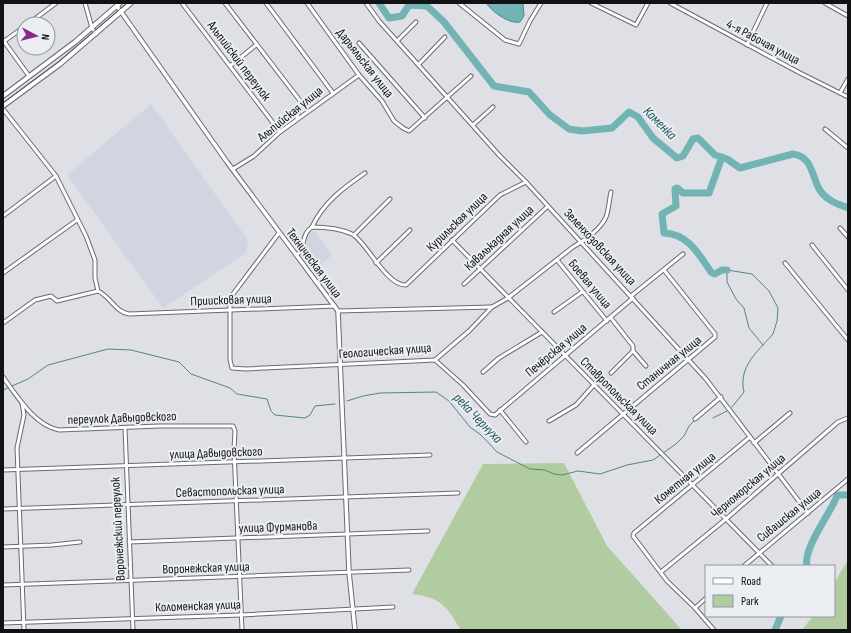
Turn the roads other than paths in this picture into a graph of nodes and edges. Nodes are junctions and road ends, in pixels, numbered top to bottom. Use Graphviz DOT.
graph roads {
  1 [pos="56,3"];
  2 [pos="85,3"];
  3 [pos="131,3"];
  4 [pos="182,3"];
  5 [pos="225,3"];
  6 [pos="266,3"];
  7 [pos="306,3"];
  8 [pos="366,3"];
  9 [pos="459,3"];
  10 [pos="542,3"];
  11 [pos="592,3"];
  12 [pos="648,3"];
  13 [pos="670,3"];
  14 [pos="767,3"];
  15 [pos="825,3"];
  16 [pos="118,4"];
  17 [pos="122,12"];
  18 [pos="39,16"];
  19 [pos="848,16"];
  20 [pos="416,22"];
  21 [pos="92,28"];
  22 [pos="16,32"];
  23 [pos="96,34"];
  24 [pos="445,37"];
  25 [pos="3,41"];
  26 [pos="397,41"];
  27 [pos="359,43"];
  28 [pos="256,45"];
  29 [pos="747,45"];
  30 [pos="419,64"];
  31 [pos="230,66"];
  32 [pos="359,75"];
  33 [pos="29,76"];
  34 [pos="471,76"];
  35 [pos="848,79"];
  36 [pos="333,93"];
  37 [pos="840,93"];
  38 [pos="3,96"];
  39 [pos="448,97"];
  40 [pos="848,97"];
  41 [pos="3,107"];
  42 [pos="493,108"];
  43 [pos="297,118"];
  44 [pos="425,118"];
  45 [pos="473,125"];
  46 [pos="825,129"];
  47 [pos="280,132"];
  48 [pos="848,148"];
  49 [pos="233,169"];
  50 [pos="365,173"];
  51 [pos="56,176"];
  52 [pos="526,182"];
  53 [pos="611,192"];
  54 [pos="390,199"];
  55 [pos="548,206"];
  56 [pos="3,216"];
  57 [pos="76,220"];
  58 [pos="312,227"];
  59 [pos="840,228"];
  60 [pos="410,230"];
  61 [pos="279,233"];
  62 [pos="354,235"];
  63 [pos="848,237"];
  64 [pos="452,240"];
  65 [pos="582,242"];
  66 [pos="812,245"];
  67 [pos="683,254"];
  68 [pos="296,255"];
  69 [pos="556,260"];
  70 [pos="376,263"];
  71 [pos="785,263"];
  72 [pos="479,269"];
  73 [pos="664,270"];
  74 [pos="3,273"];
  75 [pos="464,284"];
  76 [pos="848,290"];
  77 [pos="98,291"];
  78 [pos="582,292"];
  79 [pos="632,297"];
  80 [pos="508,298"];
  81 [pos="335,306"];
  82 [pos="492,307"];
  83 [pos="229,310"];
  84 [pos="338,311"];
  85 [pos="554,312"];
  86 [pos="611,318"];
  87 [pos="607,321"];
  88 [pos="3,322"];
  89 [pos="542,332"];
  90 [pos="848,340"];
  91 [pos="633,351"];
  92 [pos="565,355"];
  93 [pos="435,360"];
  94 [pos="689,360"];
  95 [pos="340,365"];
  96 [pos="646,366"];
  97 [pos="483,372"];
  98 [pos="611,373"];
  99 [pos="3,377"];
  100 [pos="593,386"];
  101 [pos="721,397"];
  102 [pos="22,403"];
  103 [pos="500,410"];
  104 [pos="790,413"];
  105 [pos="622,414"];
  106 [pos="848,418"];
  107 [pos="695,419"];
  108 [pos="550,421"];
  109 [pos="125,428"];
  110 [pos="750,437"];
  111 [pos="526,442"];
  112 [pos="754,443"];
  113 [pos="577,453"];
  114 [pos="430,455"];
  115 [pos="344,458"];
  116 [pos="235,463"];
  117 [pos="125,466"];
  118 [pos="18,469"];
  119 [pos="3,470"];
  120 [pos="778,474"];
  121 [pos="848,479"];
  122 [pos="692,485"];
  123 [pos="458,493"];
  124 [pos="346,496"];
  125 [pos="236,500"];
  126 [pos="127,505"];
  127 [pos="3,508"];
  128 [pos="20,508"];
  129 [pos="808,513"];
  130 [pos="726,519"];
  131 [pos="428,531"];
  132 [pos="348,534"];
  133 [pos="238,538"];
  134 [pos="80,542"];
  135 [pos="129,542"];
  136 [pos="21,546"];
  137 [pos="3,547"];
  138 [pos="759,552"];
  139 [pos="745,565"];
  140 [pos="771,565"];
  141 [pos="409,570"];
  142 [pos="349,572"];
  143 [pos="661,572"];
  144 [pos="239,577"];
  145 [pos="130,580"];
  146 [pos="23,584"];
  147 [pos="3,585"];
  148 [pos="705,599"];
  149 [pos="393,607"];
  150 [pos="695,608"];
  151 [pos="352,609"];
  152 [pos="241,614"];
  153 [pos="133,618"];
  154 [pos="24,622"];
  155 [pos="3,623"];
  156 [pos="24,630"];
  157 [pos="133,630"];
  158 [pos="242,630"];
  159 [pos="355,630"];
  160 [pos="714,630"];
  1 -- 18 [label="street"];
  2 -- 21 [label="street"];
  3 -- 17 [label="main road"];
  4 -- 31 [label="street, Альпийский переулок"];
  5 -- 28 [label="street"];
  6 -- 36 [label="street"];
  7 -- 32 [label="street, Дарьяльская улица"];
  8 -- 26 [label="street, Зеленхозовская улица"];
  9 -- 10 [label="street"];
  11 -- 12 [label="street"];
  13 -- 29 [label="street, 4-я Рабочая улица"];
  14 -- 29 [label="street"];
  15 -- 19 [label="street"];
  16 -- 17 [label="street, Техническая улица"];
  16 -- 21 [label="main road"];
  17 -- 23 [label="main road"];
  17 -- 49 [label="street, Техническая улица"];
  20 -- 26 [label="street"];
  21 -- 23 [label="street"];
  21 -- 33 [label="main road"];
  22 -- 25 [label="street"];
  23 -- 41 [label="main road"];
  24 -- 30 [label="street"];
  25 -- 33 [label="street"];
  26 -- 30 [label="street, Зеленхозовская улица"];
  27 -- 44 [label="street"];
  28 -- 31 [label="street"];
  28 -- 43 [label="street"];
  29 -- 37 [label="street, 4-я Рабочая улица"];
  30 -- 39 [label="street, Зеленхозовская улица"];
  31 -- 47 [label="street, Альпийский переулок"];
  32 -- 36 [label="street, Альпийская улица"];
  32 -- 44 [label="street, Дарьяльская улица"];
  33 -- 38 [label="main road"];
  34 -- 39 [label="street"];
  35 -- 37 [label="street"];
  36 -- 43 [label="street, Альпийская улица"];
  37 -- 40 [label="street, 4-я Рабочая улица"];
  39 -- 44 [label="street"];
  39 -- 45 [label="street, Зеленхозовская улица"];
  41 -- 51 [label="street"];
  42 -- 45 [label="street"];
  43 -- 47 [label="street, Альпийская улица"];
  45 -- 52 [label="street, Зеленхозовская улица"];
  46 -- 48 [label="street"];
  47 -- 49 [label="street, Альпийская улица"];
  49 -- 61 [label="street, Техническая улица"];
  50 -- 58 [label="street"];
  51 -- 56 [label="street"];
  51 -- 57 [label="street"];
  52 -- 55 [label="street, Зеленхозовская улица"];
  52 -- 64 [label="street, Курильская улица"];
  53 -- 65 [label="street, Геологическая улица"];
  54 -- 62 [label="street"];
  55 -- 65 [label="street, Зеленхозовская улица"];
  55 -- 72 [label="street, Кавалькадная улица"];
  57 -- 74 [label="street"];
  57 -- 77 [label="street"];
  58 -- 62 [label="street"];
  58 -- 68 [label="street"];
  59 -- 63 [label="street"];
  60 -- 70 [label="street"];
  61 -- 68 [label="street, Техническая улица"];
  61 -- 83 [label="street"];
  62 -- 70 [label="street"];
  64 -- 70 [label="street, Курильская улица"];
  64 -- 72 [label="street, Ставропольская улица"];
  65 -- 69 [label="street, Геологическая улица"];
  65 -- 79 [label="street, Зеленхозовская улица"];
  66 -- 76 [label="street"];
  67 -- 73 [label="street, Печёрская улица"];
  68 -- 81 [label="street, Техническая улица"];
  69 -- 78 [label="street, Боевая улица"];
  69 -- 80 [label="street, Геологическая улица"];
  71 -- 90 [label="street"];
  72 -- 75 [label="street, Кавалькадная улица"];
  72 -- 80 [label="street, Ставропольская улица"];
  73 -- 79 [label="street, Печёрская улица"];
  73 -- 94 [label="street, Станичная улица"];
  77 -- 83 [label="street, Приисковая улица"];
  77 -- 88 [label="street"];
  78 -- 85 [label="street"];
  78 -- 87 [label="street, Боевая улица"];
  79 -- 86 [label="street, Печёрская улица"];
  79 -- 94 [label="street, Зеленхозовская улица"];
  80 -- 82 [label="street, Геологическая улица"];
  80 -- 89 [label="street, Ставропольская улица"];
  81 -- 83 [label="street, Приисковая улица"];
  81 -- 84 [label="street, Техническая улица"];
  82 -- 84 [label="street"];
  82 -- 93 [label="street, Геологическая улица"];
  83 -- 95 [label="street, Геологическая улица"];
  84 -- 95 [label="street, Техническая улица"];
  86 -- 87 [label="street, Печёрская улица"];
  86 -- 91 [label="street, Боевая улица"];
  87 -- 92 [label="street, Печёрская улица"];
  89 -- 92 [label="street, Ставропольская улица"];
  89 -- 97 [label="street"];
  91 -- 96 [label="street, Боевая улица"];
  91 -- 98 [label="street"];
  92 -- 100 [label="street, Ставропольская улица"];
  92 -- 103 [label="street, Печёрская улица"];
  93 -- 95 [label="street, Геологическая улица"];
  93 -- 103 [label="street, Печёрская улица"];
  94 -- 101 [label="street, Зеленхозовская улица"];
  94 -- 105 [label="street, Станичная улица"];
  95 -- 115 [label="street, Техническая улица"];
  99 -- 102 [label="street, переулок Давыдовского"];
  100 -- 105 [label="street, Ставропольская улица"];
  100 -- 108 [label="street"];
  101 -- 107 [label="street"];
  101 -- 110 [label="street, Зеленхозовская улица"];
  102 -- 109 [label="street, переулок Давыдовского"];
  102 -- 118 [label="street"];
  103 -- 111 [label="street"];
  104 -- 112 [label="street"];
  105 -- 113 [label="street, Станичная улица"];
  105 -- 122 [label="street, Ставропольская улица"];
  106 -- 120 [label="street, Черноморская улица"];
  109 -- 116 [label="street, переулок Давыдовского"];
  109 -- 117 [label="street, Воронежский переулок"];
  110 -- 112 [label="street, Зеленхозовская улица"];
  110 -- 122 [label="street, Кометная улица"];
  112 -- 120 [label="street, Зеленхозовская улица"];
  114 -- 115 [label="street, улица Давыдовского"];
  115 -- 116 [label="street, улица Давыдовского"];
  115 -- 124 [label="street, Техническая улица"];
  116 -- 117 [label="street, улица Давыдовского"];
  116 -- 125 [label="street"];
  117 -- 118 [label="street, улица Давыдовского"];
  117 -- 126 [label="street, Воронежский переулок"];
  118 -- 119 [label="street, улица Давыдовского"];
  118 -- 128 [label="street"];
  120 -- 129 [label="street, Зеленхозовская улица"];
  120 -- 130 [label="street, Черноморская улица"];
  121 -- 129 [label="street, Сивашская улица"];
  122 -- 130 [label="street, Ставропольская улица"];
  122 -- 143 [label="street, Кометная улица"];
  123 -- 124 [label="street, Севастопольская улица"];
  124 -- 125 [label="street, Севастопольская улица"];
  124 -- 132 [label="street, Техническая улица"];
  125 -- 126 [label="street, Севастопольская улица"];
  125 -- 133 [label="street"];
  126 -- 128 [label="street, Севастопольская улица"];
  126 -- 135 [label="street, Воронежский переулок"];
  127 -- 128 [label="street, Севастопольская улица"];
  128 -- 136 [label="street"];
  129 -- 138 [label="street, Сивашская улица"];
  130 -- 138 [label="street, Ставропольская улица"];
  130 -- 143 [label="street, Черноморская улица"];
  131 -- 132 [label="street, улица Фурманова"];
  132 -- 133 [label="street, улица Фурманова"];
  132 -- 142 [label="street, Техническая улица"];
  133 -- 135 [label="street, улица Фурманова"];
  133 -- 144 [label="street"];
  134 -- 136 [label="street"];
  135 -- 145 [label="street, Воронежский переулок"];
  136 -- 137 [label="street"];
  136 -- 146 [label="street"];
  138 -- 139 [label="street, Сивашская улица"];
  138 -- 140 [label="street, Ставропольская улица"];
  141 -- 142 [label="street, Воронежская улица"];
  142 -- 144 [label="street, Воронежская улица"];
  142 -- 151 [label="street, Техническая улица"];
  143 -- 150 [label="street"];
  144 -- 145 [label="street, Воронежская улица"];
  144 -- 152 [label="street"];
  145 -- 146 [label="street, Воронежская улица"];
  145 -- 153 [label="street, Воронежский переулок"];
  146 -- 147 [label="street, Воронежская улица"];
  146 -- 154 [label="street"];
  148 -- 150 [label="street"];
  149 -- 151 [label="street, Коломенская улица"];
  150 -- 160 [label="street"];
  151 -- 152 [label="street, Коломенская улица"];
  151 -- 159 [label="street, Техническая улица"];
  152 -- 153 [label="street, Коломенская улица"];
  152 -- 158 [label="street"];
  153 -- 154 [label="street, Коломенская улица"];
  153 -- 157 [label="street, Воронежский переулок"];
  154 -- 155 [label="street, Коломенская улица"];
  154 -- 156 [label="street"];
}
